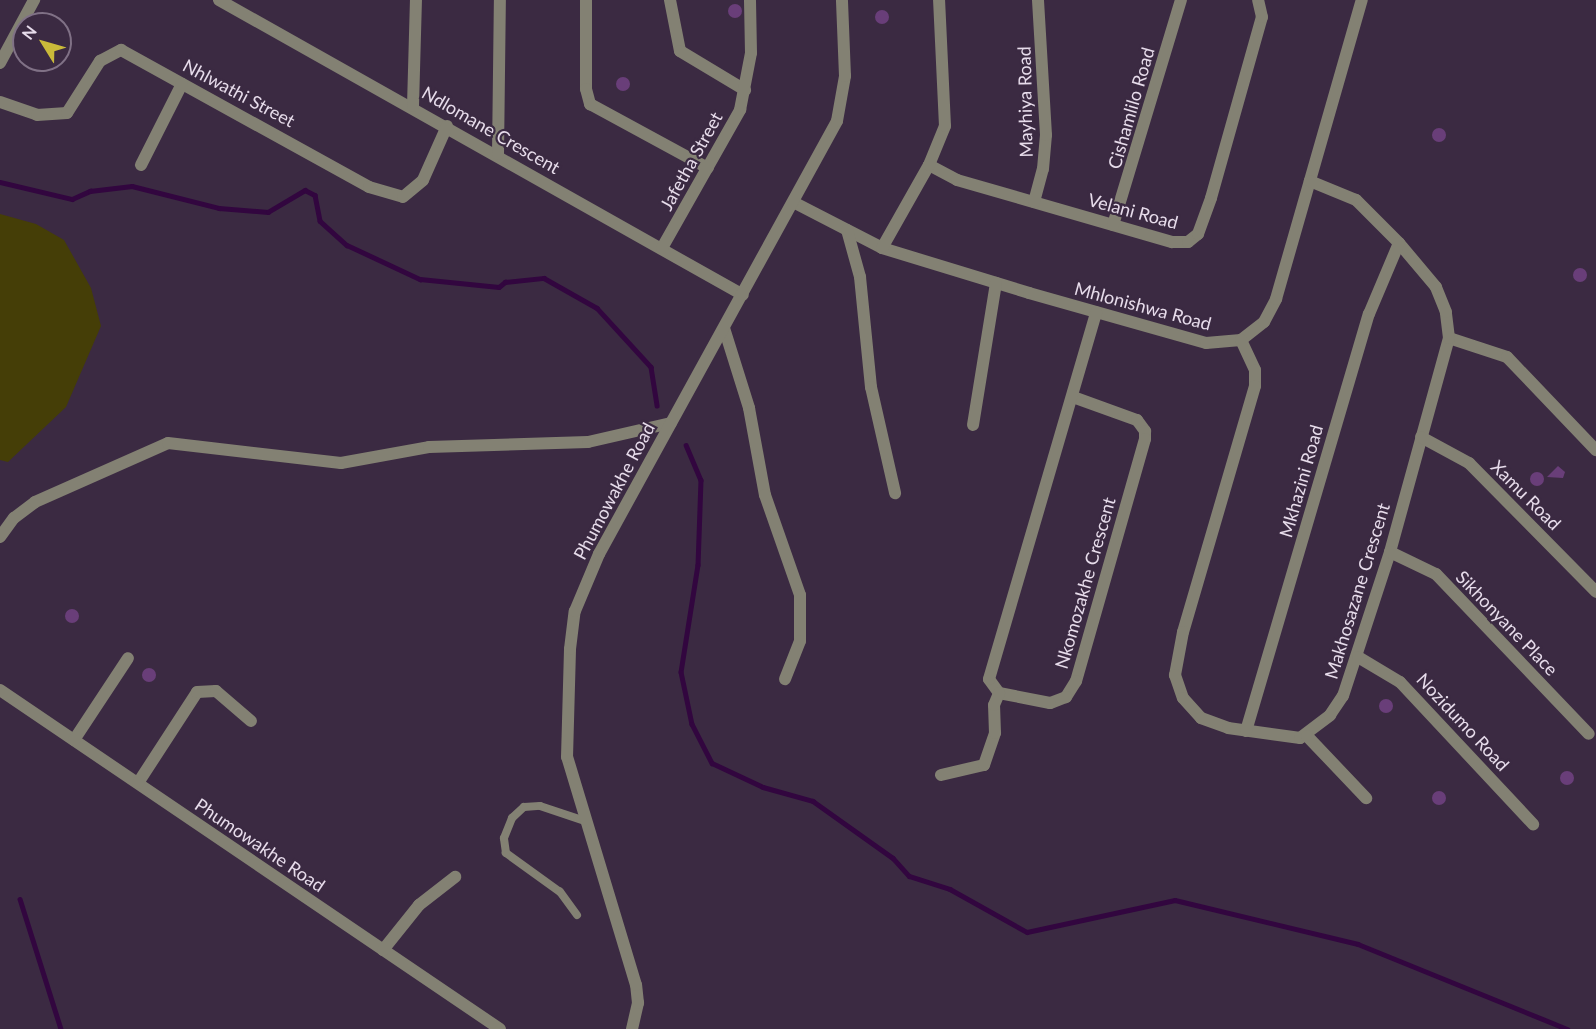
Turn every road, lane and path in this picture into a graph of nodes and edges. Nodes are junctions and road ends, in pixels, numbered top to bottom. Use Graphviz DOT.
graph roads {
  1 [pos="34,0"];
  2 [pos="219,0"];
  3 [pos="416,0"];
  4 [pos="500,0"];
  5 [pos="586,0"];
  6 [pos="670,0"];
  7 [pos="750,0"];
  8 [pos="842,0"];
  9 [pos="939,0"];
  10 [pos="1038,0"];
  11 [pos="1181,0"];
  12 [pos="1258,0"];
  13 [pos="1362,0"];
  14 [pos="0,63"];
  15 [pos="182,84"];
  16 [pos="746,90"];
  17 [pos="0,102"];
  18 [pos="412,106"];
  19 [pos="447,126"];
  20 [pos="498,154"];
  21 [pos="141,165"];
  22 [pos="929,165"];
  23 [pos="708,168"];
  24 [pos="1310,182"];
  25 [pos="1034,202"];
  26 [pos="795,203"];
  27 [pos="1113,225"];
  28 [pos="847,230"];
  29 [pos="1399,243"];
  30 [pos="662,248"];
  31 [pos="882,248"];
  32 [pos="996,283"];
  33 [pos="743,295"];
  34 [pos="1096,312"];
  35 [pos="724,328"];
  36 [pos="1449,338"];
  37 [pos="1241,340"];
  38 [pos="1073,397"];
  39 [pos="671,423"];
  40 [pos="973,424"];
  41 [pos="1421,437"];
  42 [pos="1596,450"];
  43 [pos="895,493"];
  44 [pos="0,537"];
  45 [pos="1390,552"];
  46 [pos="1596,591"];
  47 [pos="1358,657"];
  48 [pos="128,658"];
  49 [pos="785,679"];
  50 [pos="0,690"];
  51 [pos="999,693"];
  52 [pos="251,721"];
  53 [pos="1246,731"];
  54 [pos="1589,734"];
  55 [pos="1307,736"];
  56 [pos="74,740"];
  57 [pos="941,775"];
  58 [pos="138,783"];
  59 [pos="1366,798"];
  60 [pos="585,821"];
  61 [pos="1533,824"];
  62 [pos="455,877"];
  63 [pos="577,915"];
  64 [pos="383,950"];
  65 [pos="500,1029"];
  66 [pos="632,1029"];
  1 -- 14 [label="street"];
  2 -- 18 [label="street, Ndlomane Crescent"];
  3 -- 18 [label="street"];
  4 -- 20 [label="street"];
  5 -- 23 [label="street"];
  6 -- 16 [label="street"];
  7 -- 16 [label="street, Jafetha Street"];
  8 -- 26 [label="street, Phumowakhe Road"];
  9 -- 22 [label="street"];
  10 -- 25 [label="street, Mayhiya Road"];
  11 -- 27 [label="street, Cishamlilo Road"];
  12 -- 27 [label="street, Velani Road"];
  13 -- 24 [label="street"];
  15 -- 17 [label="street, Nhlwathi Street"];
  15 -- 19 [label="street, Nhlwathi Street"];
  15 -- 21 [label="street"];
  16 -- 23 [label="street, Jafetha Street"];
  18 -- 19 [label="street, Ndlomane Crescent"];
  19 -- 20 [label="street, Ndlomane Crescent"];
  20 -- 30 [label="street, Ndlomane Crescent"];
  22 -- 25 [label="street, Velani Road"];
  22 -- 31 [label="street"];
  23 -- 30 [label="street, Jafetha Street"];
  24 -- 29 [label="street, Makhosazane Crescent"];
  24 -- 37 [label="street"];
  25 -- 27 [label="street, Velani Road"];
  26 -- 28 [label="street, Mhlonishwa Road"];
  26 -- 33 [label="street, Phumowakhe Road"];
  28 -- 31 [label="street, Mhlonishwa Road"];
  28 -- 43 [label="street"];
  29 -- 36 [label="street, Makhosazane Crescent"];
  29 -- 53 [label="street, Mkhazini Road"];
  30 -- 33 [label="street, Ndlomane Crescent"];
  31 -- 32 [label="street, Mhlonishwa Road"];
  32 -- 34 [label="street, Mhlonishwa Road"];
  32 -- 40 [label="street"];
  33 -- 35 [label="street, Phumowakhe Road"];
  34 -- 37 [label="street, Mhlonishwa Road"];
  34 -- 38 [label="street"];
  35 -- 39 [label="street, Phumowakhe Road"];
  35 -- 49 [label="street"];
  36 -- 41 [label="street, Makhosazane Crescent"];
  36 -- 42 [label="street"];
  37 -- 53 [label="street"];
  38 -- 51 [label="street"];
  38 -- 51 [label="street, Nkomozakhe Crescent"];
  39 -- 44 [label="street"];
  39 -- 60 [label="street, Phumowakhe Road"];
  41 -- 45 [label="street, Makhosazane Crescent"];
  41 -- 46 [label="street, Xamu Road"];
  45 -- 47 [label="street, Makhosazane Crescent"];
  45 -- 54 [label="street, Sikhonyane Place"];
  47 -- 55 [label="street, Makhosazane Crescent"];
  47 -- 61 [label="street, Nozidumo Road"];
  48 -- 56 [label="street"];
  50 -- 56 [label="street, Phumowakhe Road"];
  51 -- 57 [label="street"];
  52 -- 58 [label="street"];
  53 -- 55 [label="street"];
  55 -- 59 [label="street"];
  56 -- 58 [label="street, Phumowakhe Road"];
  58 -- 64 [label="street, Phumowakhe Road"];
  60 -- 63 [label="lane"];
  60 -- 66 [label="street, Phumowakhe Road"];
  62 -- 64 [label="street"];
  64 -- 65 [label="street, Phumowakhe Road"];
}
